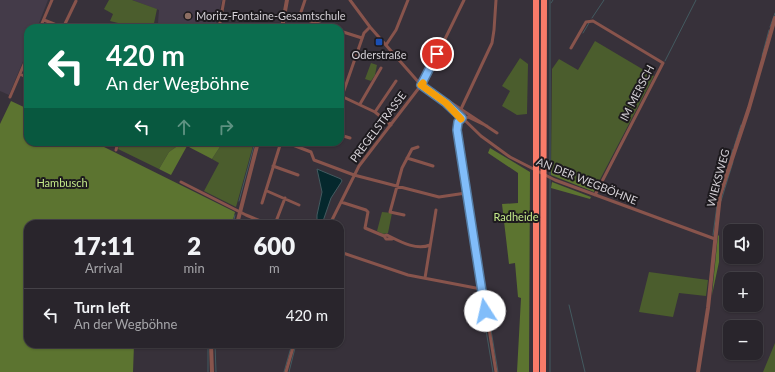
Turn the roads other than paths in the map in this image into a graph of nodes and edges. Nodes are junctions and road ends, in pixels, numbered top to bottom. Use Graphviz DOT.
graph roads {
  1 [pos="52,0"];
  2 [pos="224,0"];
  3 [pos="287,0"];
  4 [pos="305,0"];
  5 [pos="350,0"];
  6 [pos="408,0"];
  7 [pos="464,0"];
  8 [pos="496,0"];
  9 [pos="536,0"];
  10 [pos="544,0"];
  11 [pos="76,1"];
  12 [pos="775,18"];
  13 [pos="44,20"];
  14 [pos="42,24"];
  15 [pos="54,24"];
  16 [pos="66,24"];
  17 [pos="220,24"];
  18 [pos="283,24"];
  19 [pos="319,24"];
  20 [pos="370,27"];
  21 [pos="344,32"];
  22 [pos="362,38"];
  23 [pos="386,45"];
  24 [pos="571,48"];
  25 [pos="24,64"];
  26 [pos="381,68"];
  27 [pos="20,74"];
  28 [pos="24,76"];
  29 [pos="396,81"];
  30 [pos="421,85"];
  31 [pos="344,88"];
  32 [pos="10,97"];
  33 [pos="344,97"];
  34 [pos="446,103"];
  35 [pos="360,104"];
  36 [pos="461,109"];
  37 [pos="375,112"];
  38 [pos="463,119"];
  39 [pos="391,125"];
  40 [pos="489,127"];
  41 [pos="497,133"];
  42 [pos="344,136"];
  43 [pos="350,138"];
  44 [pos="117,146"];
  45 [pos="257,146"];
  46 [pos="280,146"];
  47 [pos="295,146"];
  48 [pos="418,147"];
  49 [pos="116,150"];
  50 [pos="407,158"];
  51 [pos="273,166"];
  52 [pos="433,166"];
  53 [pos="298,175"];
  54 [pos="354,175"];
  55 [pos="181,182"];
  56 [pos="397,186"];
  57 [pos="267,191"];
  58 [pos="466,192"];
  59 [pos="595,195"];
  60 [pos="285,198"];
  61 [pos="341,202"];
  62 [pos="262,203"];
  63 [pos="299,205"];
  64 [pos="436,210"];
  65 [pos="240,212"];
  66 [pos="404,215"];
  67 [pos="238,220"];
  68 [pos="259,220"];
  69 [pos="277,220"];
  70 [pos="332,220"];
  71 [pos="715,240"];
  72 [pos="430,245"];
  73 [pos="425,248"];
  74 [pos="344,253"];
  75 [pos="429,254"];
  76 [pos="425,278"];
  77 [pos="481,289"];
  78 [pos="211,348"];
  79 [pos="293,348"];
  80 [pos="212,372"];
  81 [pos="286,372"];
  82 [pos="496,372"];
  83 [pos="536,372"];
  84 [pos="543,372"];
  85 [pos="698,372"];
  1 -- 13 [label="street"];
  2 -- 17 [label="street"];
  3 -- 18 [label="street"];
  4 -- 19 [label="street"];
  5 -- 20 [label="street, AN DER WEGBÖHNE"];
  6 -- 23 [label="street"];
  7 -- 30 [label="street, PREGELSTRASSE"];
  8 -- 36 [label="street"];
  9 -- 83 [label="highway"];
  10 -- 84 [label="highway"];
  11 -- 16 [label="street"];
  12 -- 71 [label="street, WIEKSWEG"];
  13 -- 14 [label="street"];
  13 -- 15 [label="street"];
  20 -- 22 [label="street"];
  20 -- 23 [label="street, AN DER WEGBÖHNE"];
  21 -- 22 [label="street"];
  22 -- 31 [label="street"];
  23 -- 30 [label="street, AN DER WEGBÖHNE"];
  24 -- 59 [label="street, IM MERSCH"];
  25 -- 27 [label="street"];
  26 -- 35 [label="street"];
  27 -- 28 [label="street"];
  27 -- 32 [label="street"];
  29 -- 37 [label="street"];
  30 -- 34 [label="street, AN DER WEGBÖHNE"];
  30 -- 39 [label="street, PREGELSTRASSE"];
  33 -- 35 [label="street"];
  34 -- 36 [label="street, AN DER WEGBÖHNE"];
  34 -- 38 [label="street, AN DER WEGBÖHNE"];
  35 -- 37 [label="street"];
  36 -- 40 [label="street, AN DER WEGBÖHNE"];
  37 -- 39 [label="street"];
  38 -- 40 [label="street, AN DER WEGBÖHNE"];
  38 -- 58 [label="street"];
  38 -- 59 [label="street, AN DER WEGBÖHNE"];
  39 -- 54 [label="street, PREGELSTRASSE"];
  40 -- 41 [label="street, AN DER WEGBÖHNE"];
  42 -- 43 [label="street"];
  44 -- 49 [label="street"];
  45 -- 65 [label="street"];
  46 -- 51 [label="street"];
  47 -- 54 [label="street"];
  48 -- 50 [label="street"];
  50 -- 52 [label="street"];
  50 -- 56 [label="street"];
  51 -- 53 [label="street"];
  51 -- 57 [label="street"];
  54 -- 56 [label="street"];
  54 -- 61 [label="street, PREGELSTRASSE"];
  55 -- 65 [label="street"];
  56 -- 58 [label="street"];
  56 -- 66 [label="street"];
  57 -- 60 [label="street"];
  57 -- 62 [label="street"];
  58 -- 77 [label="street"];
  59 -- 71 [label="street, AN DER WEGBÖHNE"];
  60 -- 63 [label="street"];
  60 -- 69 [label="street"];
  61 -- 70 [label="street, PREGELSTRASSE"];
  61 -- 73 [label="street"];
  64 -- 72 [label="street"];
  65 -- 67 [label="street"];
  65 -- 68 [label="street"];
  71 -- 85 [label="street, WIEKSWEG"];
  72 -- 73 [label="street"];
  72 -- 75 [label="street"];
  73 -- 75 [label="street"];
  74 -- 76 [label="street"];
  75 -- 76 [label="street"];
  76 -- 77 [label="street"];
  77 -- 82 [label="street"];
  78 -- 80 [label="street"];
  79 -- 81 [label="street"];
}
